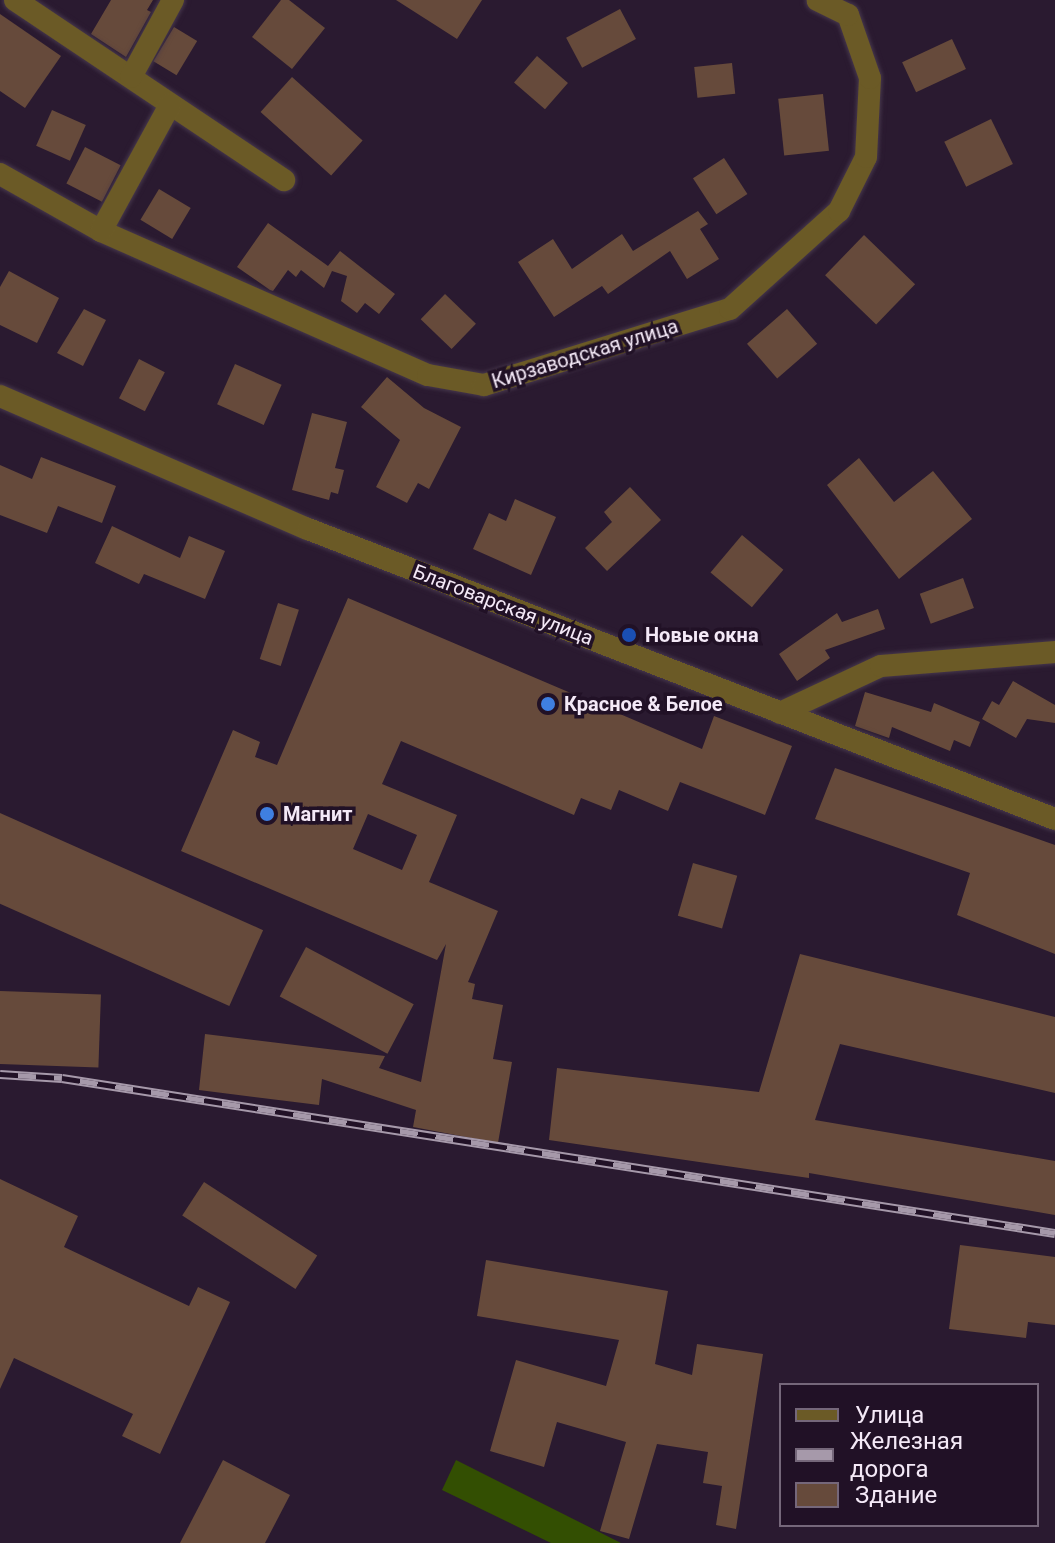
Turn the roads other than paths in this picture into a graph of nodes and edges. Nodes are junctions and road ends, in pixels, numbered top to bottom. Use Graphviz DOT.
graph roads {
  1 [pos="15,0"];
  2 [pos="173,0"];
  3 [pos="817,0"];
  4 [pos="131,77"];
  5 [pos="170,105"];
  6 [pos="0,174"];
  7 [pos="284,180"];
  8 [pos="101,231"];
  9 [pos="0,396"];
  10 [pos="1055,652"];
  11 [pos="780,713"];
  12 [pos="1055,819"];
  1 -- 4 [label="street"];
  2 -- 4 [label="street"];
  3 -- 8 [label="street, Кирзаводская улица"];
  4 -- 5 [label="street"];
  5 -- 7 [label="street"];
  5 -- 8 [label="street"];
  6 -- 8 [label="street, Кирзаводская улица"];
  9 -- 11 [label="street, Благоварская улица"];
  10 -- 11 [label="street"];
  11 -- 12 [label="street, Благоварская улица"];
}
